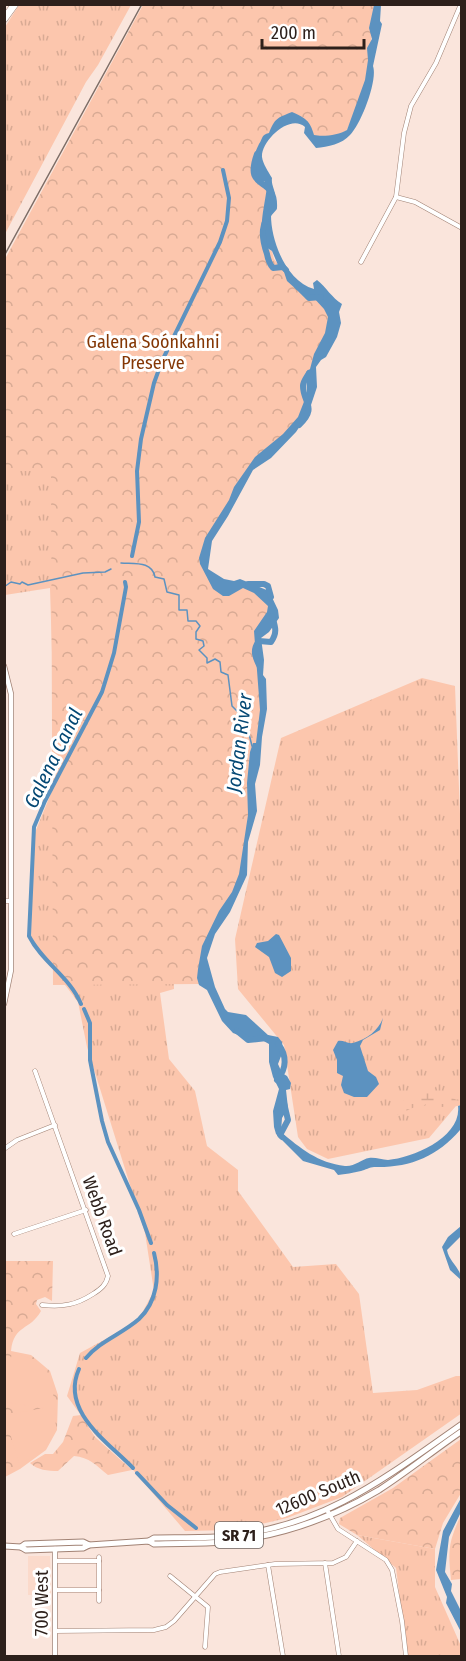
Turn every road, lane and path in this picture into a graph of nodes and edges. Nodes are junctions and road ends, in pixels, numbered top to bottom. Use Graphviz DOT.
graph roads {
  1 [pos="15,4"];
  2 [pos="461,4"];
  3 [pos="4,19"];
  4 [pos="396,197"];
  5 [pos="462,228"];
  6 [pos="361,262"];
  7 [pos="4,666"];
  8 [pos="4,901"];
  9 [pos="11,901"];
  10 [pos="4,1004"];
  11 [pos="36,1071"];
  12 [pos="55,1125"];
  13 [pos="4,1149"];
  14 [pos="86,1210"];
  15 [pos="14,1234"];
  16 [pos="42,1305"];
  17 [pos="462,1424"];
  18 [pos="462,1431"];
  19 [pos="328,1512"];
  20 [pos="357,1542"];
  21 [pos="89,1545"];
  22 [pos="4,1546"];
  23 [pos="21,1546"];
  24 [pos="55,1549"];
  25 [pos="55,1561"];
  26 [pos="325,1563"];
  27 [pos="268,1565"];
  28 [pos="170,1576"];
  29 [pos="55,1590"];
  30 [pos="99,1590"];
  31 [pos="196,1596"];
  32 [pos="99,1601"];
  33 [pos="55,1631"];
  34 [pos="205,1647"];
  35 [pos="55,1656"];
  36 [pos="283,1656"];
  37 [pos="339,1656"];
  38 [pos="406,1656"];
  1 -- 3 [label="highway"];
  2 -- 4 [label="street"];
  4 -- 5 [label="street"];
  4 -- 6 [label="street"];
  7 -- 9 [label="street"];
  8 -- 9 [label="street"];
  9 -- 10 [label="street"];
  11 -- 12 [label="street, Webb Road"];
  12 -- 13 [label="street"];
  12 -- 14 [label="street, Webb Road"];
  14 -- 15 [label="street"];
  14 -- 16 [label="street, Webb Road"];
  17 -- 19 [label="main road, 12600 South / SR 71"];
  18 -- 19 [label="main road, 12600 South / SR 71"];
  19 -- 20 [label="street"];
  19 -- 21 [label="main road, 12600 South / SR 71"];
  20 -- 26 [label="street"];
  20 -- 38 [label="street"];
  21 -- 23 [label="main road, SR 71"];
  21 -- 24 [label="main road, SR 71"];
  22 -- 23 [label="main road, SR 71"];
  23 -- 24 [label="main road, SR 71"];
  24 -- 25 [label="street, 700 West"];
  25 -- 29 [label="street, 700 West"];
  25 -- 30 [label="street"];
  26 -- 27 [label="street"];
  26 -- 37 [label="street"];
  27 -- 31 [label="street"];
  27 -- 36 [label="street"];
  28 -- 31 [label="street"];
  29 -- 30 [label="street"];
  29 -- 33 [label="street, 700 West"];
  30 -- 32 [label="street"];
  31 -- 33 [label="street"];
  31 -- 34 [label="street"];
  33 -- 35 [label="street, 700 West"];
}
